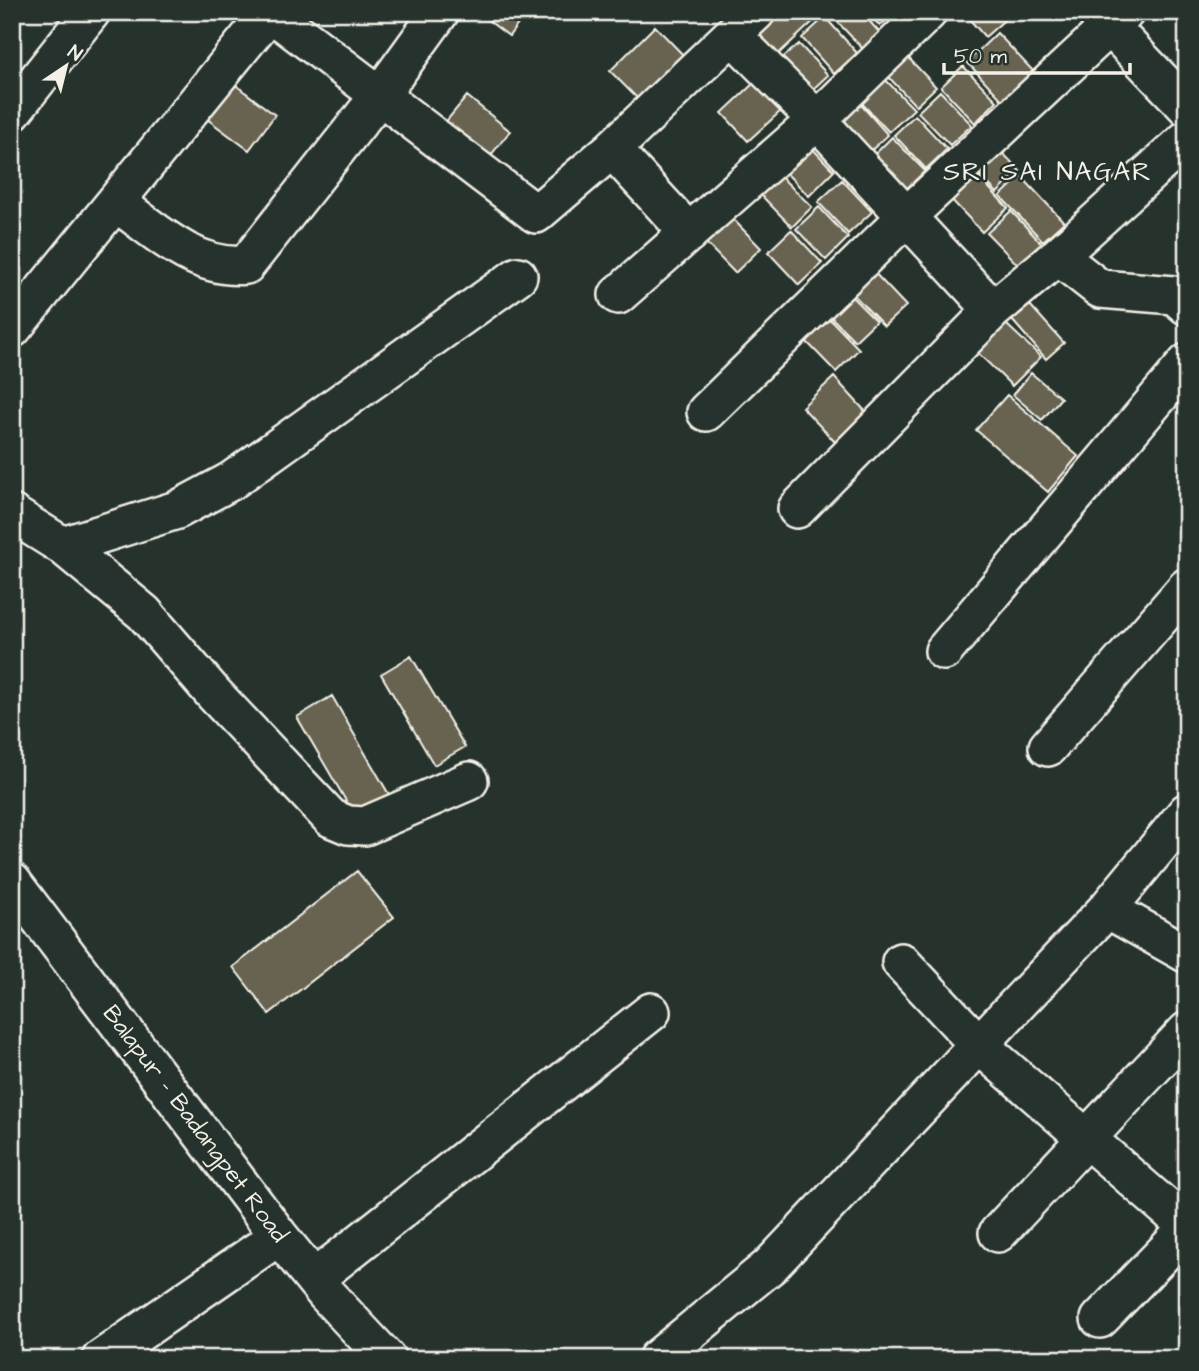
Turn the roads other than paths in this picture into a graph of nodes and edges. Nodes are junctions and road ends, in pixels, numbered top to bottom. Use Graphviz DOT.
graph roads {
  1 [pos="91,12"];
  2 [pos="270,12"];
  3 [pos="440,12"];
  4 [pos="928,12"];
  5 [pos="1110,17"];
  6 [pos="744,24"];
  7 [pos="380,95"];
  8 [pos="1187,107"];
  9 [pos="12,112"];
  10 [pos="817,120"];
  11 [pos="1187,139"];
  12 [pos="612,149"];
  13 [pos="116,202"];
  14 [pos="907,216"];
  15 [pos="689,233"];
  16 [pos="1058,256"];
  17 [pos="518,276"];
  18 [pos="618,295"];
  19 [pos="1187,306"];
  20 [pos="993,310"];
  21 [pos="12,329"];
  22 [pos="1187,363"];
  23 [pos="706,412"];
  24 [pos="797,509"];
  25 [pos="12,514"];
  26 [pos="63,546"];
  27 [pos="1187,587"];
  28 [pos="944,651"];
  29 [pos="1048,747"];
  30 [pos="469,781"];
  31 [pos="1187,812"];
  32 [pos="12,882"];
  33 [pos="1107,909"];
  34 [pos="1187,954"];
  35 [pos="901,962"];
  36 [pos="651,1012"];
  37 [pos="1187,1031"];
  38 [pos="978,1044"];
  39 [pos="1084,1139"];
  40 [pos="1187,1228"];
  41 [pos="998,1233"];
  42 [pos="279,1236"];
  43 [pos="314,1279"];
  44 [pos="1100,1319"];
  45 [pos="376,1356"];
  46 [pos="101,1359"];
  47 [pos="657,1359"];
  1 -- 9 [label="street"];
  2 -- 7 [label="street"];
  2 -- 13 [label="street"];
  3 -- 7 [label="street"];
  4 -- 10 [label="street"];
  5 -- 8 [label="street"];
  5 -- 14 [label="street"];
  6 -- 10 [label="street"];
  6 -- 12 [label="street"];
  7 -- 12 [label="street"];
  7 -- 13 [label="street"];
  10 -- 14 [label="street"];
  10 -- 15 [label="street"];
  11 -- 16 [label="street"];
  12 -- 15 [label="street"];
  13 -- 21 [label="street"];
  14 -- 20 [label="street"];
  14 -- 23 [label="street"];
  15 -- 18 [label="street"];
  16 -- 19 [label="street"];
  16 -- 20 [label="street"];
  17 -- 26 [label="street"];
  20 -- 24 [label="street"];
  22 -- 28 [label="street"];
  25 -- 26 [label="street"];
  26 -- 30 [label="street"];
  27 -- 29 [label="street"];
  31 -- 33 [label="street"];
  32 -- 42 [label="street, Balapur - Badangpet Road"];
  33 -- 34 [label="street"];
  33 -- 38 [label="street"];
  35 -- 38 [label="street"];
  36 -- 43 [label="street"];
  37 -- 39 [label="street"];
  38 -- 39 [label="street"];
  38 -- 47 [label="street"];
  39 -- 40 [label="street"];
  39 -- 41 [label="street"];
  40 -- 44 [label="street"];
  42 -- 43 [label="street, Balapur - Badangpet Road"];
  42 -- 46 [label="street"];
  43 -- 45 [label="street, Balapur - Badangpet Road"];
}
